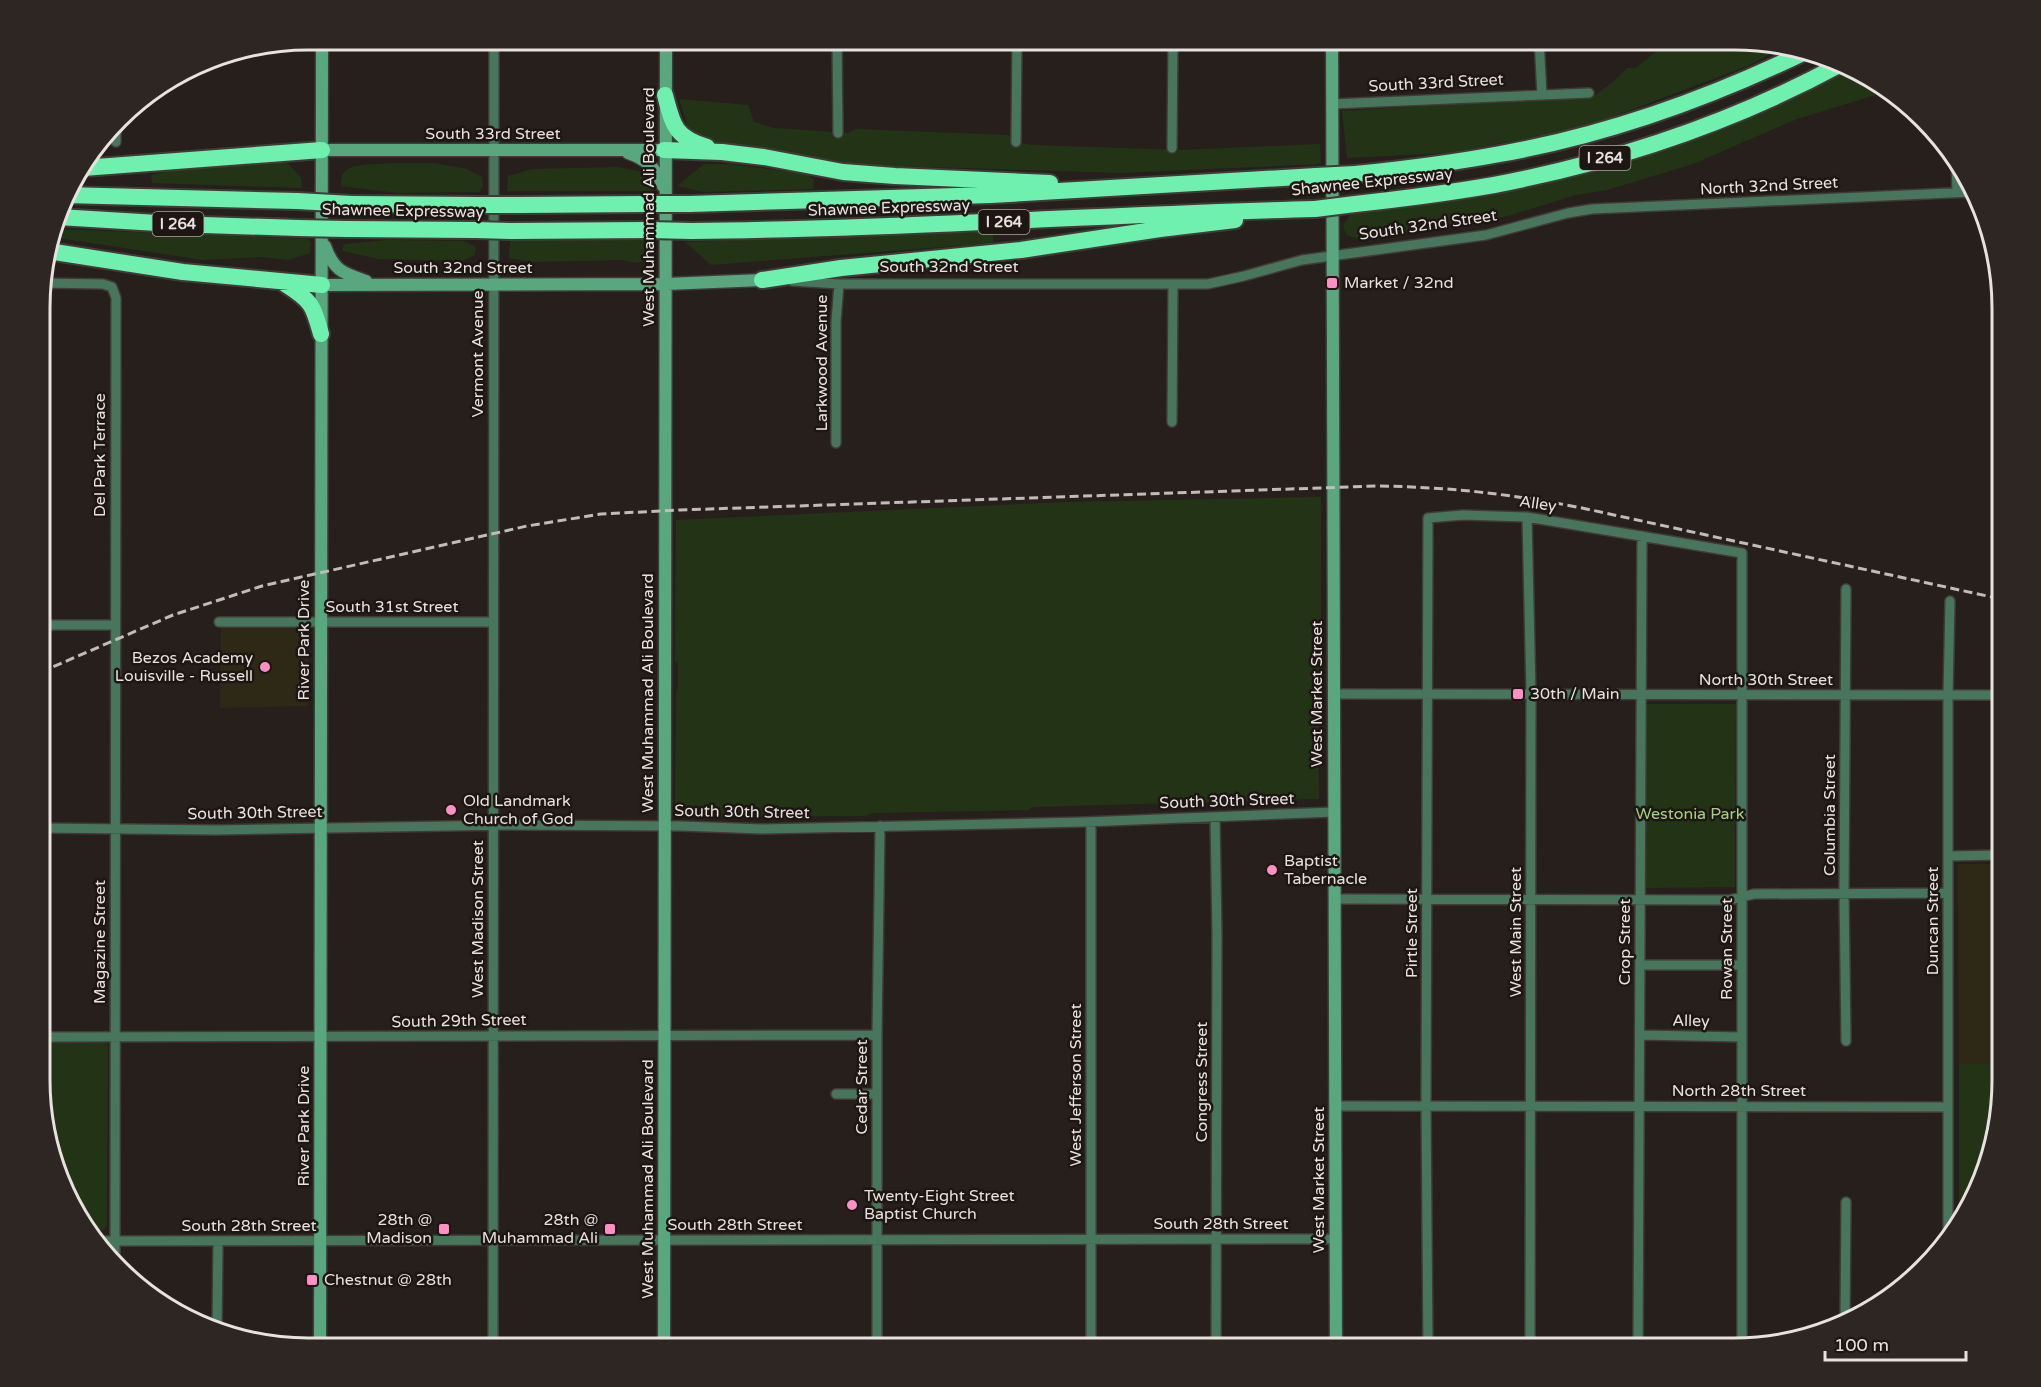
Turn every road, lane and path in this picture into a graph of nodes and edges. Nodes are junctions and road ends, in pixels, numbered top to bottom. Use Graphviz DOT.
graph roads {
  1 [pos="322,50"];
  2 [pos="494,50"];
  3 [pos="666,50"];
  4 [pos="837,50"];
  5 [pos="1017,50"];
  6 [pos="1173,50"];
  7 [pos="1332,50"];
  8 [pos="1540,50"];
  9 [pos="1795,57"];
  10 [pos="1831,69"];
  11 [pos="1589,93"];
  12 [pos="665,95"];
  13 [pos="1542,95"];
  14 [pos="1332,104"];
  15 [pos="838,133"];
  16 [pos="116,134"];
  17 [pos="116,142"];
  18 [pos="1016,142"];
  19 [pos="1172,148"];
  20 [pos="322,150"];
  21 [pos="664,150"];
  22 [pos="494,151"];
  23 [pos="621,151"];
  24 [pos="722,152"];
  25 [pos="91,167"];
  26 [pos="1957,177"];
  27 [pos="1158,186"];
  28 [pos="1957,192"];
  29 [pos="1964,192"];
  30 [pos="666,193"];
  31 [pos="75,195"];
  32 [pos="1315,209"];
  33 [pos="1568,213"];
  34 [pos="66,217"];
  35 [pos="323,239"];
  36 [pos="55,252"];
  37 [pos="1332,255"];
  38 [pos="762,280"];
  39 [pos="282,282"];
  40 [pos="51,283"];
  41 [pos="493,284"];
  42 [pos="666,284"];
  43 [pos="839,284"];
  44 [pos="1173,284"];
  45 [pos="322,285"];
  46 [pos="378,285"];
  47 [pos="321,334"];
  48 [pos="1172,422"];
  49 [pos="837,443"];
  50 [pos="493,490"];
  51 [pos="1527,517"];
  52 [pos="1428,518"];
  53 [pos="1642,536"];
  54 [pos="1742,553"];
  55 [pos="1846,589"];
  56 [pos="1950,601"];
  57 [pos="219,622"];
  58 [pos="321,622"];
  59 [pos="493,622"];
  60 [pos="50,625"];
  61 [pos="115,625"];
  62 [pos="1334,694"];
  63 [pos="1428,694"];
  64 [pos="1531,694"];
  65 [pos="1641,694"];
  66 [pos="1742,694"];
  67 [pos="1846,695"];
  68 [pos="1948,695"];
  69 [pos="1992,695"];
  70 [pos="1334,812"];
  71 [pos="1215,817"];
  72 [pos="1091,822"];
  73 [pos="493,826"];
  74 [pos="665,826"];
  75 [pos="880,826"];
  76 [pos="321,827"];
  77 [pos="50,828"];
  78 [pos="115,828"];
  79 [pos="1992,855"];
  80 [pos="1948,856"];
  81 [pos="1844,892"];
  82 [pos="1948,893"];
  83 [pos="1742,897"];
  84 [pos="1334,899"];
  85 [pos="1427,900"];
  86 [pos="1531,900"];
  87 [pos="1640,900"];
  88 [pos="1640,965"];
  89 [pos="1742,965"];
  90 [pos="493,1035"];
  91 [pos="665,1035"];
  92 [pos="877,1035"];
  93 [pos="1640,1035"];
  94 [pos="320,1036"];
  95 [pos="50,1037"];
  96 [pos="116,1037"];
  97 [pos="1742,1037"];
  98 [pos="1846,1041"];
  99 [pos="878,1094"];
  100 [pos="836,1095"];
  101 [pos="1426,1105"];
  102 [pos="1335,1106"];
  103 [pos="1530,1106"];
  104 [pos="1639,1106"];
  105 [pos="1742,1106"];
  106 [pos="1948,1107"];
  107 [pos="1846,1202"];
  108 [pos="1948,1223"];
  109 [pos="1217,1239"];
  110 [pos="1336,1239"];
  111 [pos="493,1240"];
  112 [pos="664,1240"];
  113 [pos="877,1240"];
  114 [pos="1091,1240"];
  115 [pos="106,1241"];
  116 [pos="115,1241"];
  117 [pos="218,1241"];
  118 [pos="320,1241"];
  119 [pos="115,1252"];
  120 [pos="1845,1312"];
  121 [pos="217,1321"];
  122 [pos="320,1338"];
  123 [pos="493,1338"];
  124 [pos="664,1338"];
  125 [pos="877,1338"];
  126 [pos="1091,1338"];
  127 [pos="1216,1338"];
  128 [pos="1336,1338"];
  129 [pos="1428,1338"];
  130 [pos="1530,1338"];
  131 [pos="1638,1338"];
  132 [pos="1742,1338"];
  1 -- 20 [label="main road, River Park Drive"];
  2 -- 22 [label="street, Vermont Avenue"];
  3 -- 12 [label="main road, West Muhammad Ali Boulevard"];
  4 -- 15 [label="street"];
  5 -- 18 [label="street"];
  6 -- 19 [label="street"];
  7 -- 14 [label="main road, West Market Street"];
  8 -- 13 [label="street"];
  9 -- 27 [label="highway, Shawnee Expressway / I 264, bridge"];
  10 -- 32 [label="highway, Shawnee Expressway / I 264, bridge"];
  11 -- 13 [label="street, South 33rd Street"];
  12 -- 21 [label="main road, West Muhammad Ali Boulevard"];
  12 -- 24 [label="highway"];
  13 -- 14 [label="street, South 33rd Street"];
  14 -- 37 [label="main road, West Market Street"];
  16 -- 17 [label="street"];
  20 -- 22 [label="main road, South 33rd Street"];
  20 -- 25 [label="highway"];
  20 -- 35 [label="main road, River Park Drive"];
  21 -- 23 [label="main road, South 33rd Street"];
  21 -- 24 [label="highway"];
  21 -- 30 [label="main road, West Muhammad Ali Boulevard"];
  22 -- 23 [label="main road, South 33rd Street"];
  22 -- 41 [label="street, Vermont Avenue"];
  23 -- 30 [label="main road"];
  24 -- 27 [label="highway"];
  26 -- 28 [label="street"];
  27 -- 31 [label="highway, Shawnee Expressway / I 264, bridge"];
  28 -- 29 [label="street, North 32nd Street"];
  28 -- 33 [label="street, North 32nd Street"];
  30 -- 42 [label="main road, West Muhammad Ali Boulevard"];
  32 -- 34 [label="highway, Shawnee Expressway / I 264, bridge"];
  32 -- 38 [label="highway"];
  33 -- 37 [label="street, South 32nd Street"];
  35 -- 45 [label="main road, River Park Drive"];
  35 -- 46 [label="main road"];
  36 -- 39 [label="highway"];
  37 -- 44 [label="street, South 32nd Street"];
  37 -- 62 [label="main road, West Market Street"];
  38 -- 42 [label="main road, South 32nd Street"];
  38 -- 43 [label="street, South 32nd Street"];
  39 -- 45 [label="highway"];
  39 -- 47 [label="highway"];
  40 -- 61 [label="street, Del Park Terrace"];
  41 -- 42 [label="main road, South 32nd Street"];
  41 -- 46 [label="main road, South 32nd Street"];
  41 -- 50 [label="street, Vermont Avenue"];
  42 -- 74 [label="main road, West Muhammad Ali Boulevard"];
  43 -- 44 [label="street, South 32nd Street"];
  43 -- 49 [label="street, Larkwood Avenue"];
  44 -- 48 [label="street"];
  45 -- 46 [label="main road, South 32nd Street"];
  45 -- 47 [label="main road, River Park Drive"];
  47 -- 58 [label="main road, River Park Drive"];
  50 -- 59 [label="street, West Madison Street"];
  51 -- 52 [label="street, Alley"];
  51 -- 53 [label="street, Alley"];
  51 -- 64 [label="street, West Main Street"];
  52 -- 63 [label="street, Pirtle Street"];
  53 -- 54 [label="street, Alley"];
  53 -- 65 [label="street, Crop Street"];
  54 -- 66 [label="street, Rowan Street"];
  55 -- 67 [label="street, Columbia Street"];
  56 -- 68 [label="street, Duncan Street"];
  57 -- 58 [label="street, South 31st Street"];
  58 -- 59 [label="street, South 31st Street"];
  58 -- 76 [label="main road, River Park Drive"];
  59 -- 73 [label="street, West Madison Street"];
  60 -- 61 [label="street"];
  61 -- 78 [label="street, Magazine Street"];
  62 -- 63 [label="street"];
  62 -- 70 [label="main road, West Market Street"];
  63 -- 64 [label="street"];
  63 -- 85 [label="street, Pirtle Street"];
  64 -- 65 [label="street, North 30th Street"];
  64 -- 86 [label="street, West Main Street"];
  65 -- 66 [label="street, North 30th Street"];
  65 -- 87 [label="street, Crop Street"];
  66 -- 67 [label="street, North 30th Street"];
  66 -- 83 [label="street, Rowan Street"];
  67 -- 68 [label="street, North 30th Street"];
  67 -- 81 [label="street, Columbia Street"];
  68 -- 69 [label="street, North 30th Street"];
  68 -- 80 [label="street, Duncan Street"];
  70 -- 71 [label="street, South 30th Street"];
  70 -- 84 [label="main road, West Market Street"];
  71 -- 72 [label="street, South 30th Street"];
  71 -- 109 [label="street, Congress Street"];
  72 -- 75 [label="street, South 30th Street"];
  72 -- 114 [label="street, West Jefferson Street"];
  73 -- 74 [label="street, South 30th Street"];
  73 -- 76 [label="street, South 30th Street"];
  73 -- 90 [label="street, West Madison Street"];
  74 -- 75 [label="street, South 30th Street"];
  74 -- 91 [label="main road, West Muhammad Ali Boulevard"];
  75 -- 92 [label="street, Cedar Street"];
  76 -- 78 [label="street, South 30th Street"];
  76 -- 94 [label="main road, River Park Drive"];
  77 -- 78 [label="street, South 30th Street"];
  78 -- 96 [label="street, Magazine Street"];
  79 -- 80 [label="street"];
  80 -- 82 [label="street, Duncan Street"];
  81 -- 82 [label="street"];
  81 -- 83 [label="street"];
  81 -- 98 [label="street, Columbia Street"];
  82 -- 106 [label="street, Duncan Street"];
  83 -- 87 [label="street"];
  83 -- 89 [label="street, Rowan Street"];
  84 -- 85 [label="street"];
  84 -- 102 [label="main road, West Market Street"];
  85 -- 86 [label="street"];
  85 -- 101 [label="street, Pirtle Street"];
  86 -- 87 [label="street"];
  86 -- 103 [label="street, West Main Street"];
  87 -- 88 [label="street, Crop Street"];
  88 -- 89 [label="street"];
  88 -- 93 [label="street, Crop Street"];
  89 -- 97 [label="street, Rowan Street"];
  90 -- 91 [label="street, South 29th Street"];
  90 -- 94 [label="street, South 29th Street"];
  90 -- 111 [label="street, West Madison Street"];
  91 -- 92 [label="street, South 29th Street"];
  91 -- 112 [label="main road, West Muhammad Ali Boulevard"];
  92 -- 99 [label="street, Cedar Street"];
  93 -- 97 [label="street, Alley"];
  93 -- 104 [label="street, Crop Street"];
  94 -- 96 [label="street, South 29th Street"];
  94 -- 118 [label="main road, River Park Drive"];
  95 -- 96 [label="street, South 29th Street"];
  96 -- 116 [label="street, Magazine Street"];
  97 -- 105 [label="street, Rowan Street"];
  99 -- 100 [label="street"];
  99 -- 113 [label="street, Cedar Street"];
  101 -- 102 [label="street"];
  101 -- 103 [label="street"];
  101 -- 129 [label="street, Pirtle Street"];
  102 -- 110 [label="main road, West Market Street"];
  103 -- 104 [label="street, North 28th Street"];
  103 -- 130 [label="street, West Main Street"];
  104 -- 105 [label="street, North 28th Street"];
  104 -- 131 [label="street, Crop Street"];
  105 -- 106 [label="street, North 28th Street"];
  105 -- 132 [label="street, Rowan Street"];
  106 -- 108 [label="street, Duncan Street"];
  107 -- 120 [label="street"];
  109 -- 110 [label="street, South 28th Street"];
  109 -- 114 [label="street, South 28th Street"];
  109 -- 127 [label="street, Congress Street"];
  110 -- 128 [label="main road, West Market Street"];
  111 -- 112 [label="street, South 28th Street"];
  111 -- 118 [label="street, South 28th Street"];
  111 -- 123 [label="street, West Madison Street"];
  112 -- 113 [label="street, South 28th Street"];
  112 -- 124 [label="main road, West Muhammad Ali Boulevard"];
  113 -- 114 [label="street, South 28th Street"];
  113 -- 125 [label="street, Cedar Street"];
  114 -- 126 [label="street, West Jefferson Street"];
  115 -- 116 [label="street, South 28th Street"];
  116 -- 117 [label="street, South 28th Street"];
  116 -- 119 [label="street, Magazine Street"];
  117 -- 118 [label="street, South 28th Street"];
  117 -- 121 [label="street"];
  118 -- 122 [label="main road, River Park Drive"];
}
